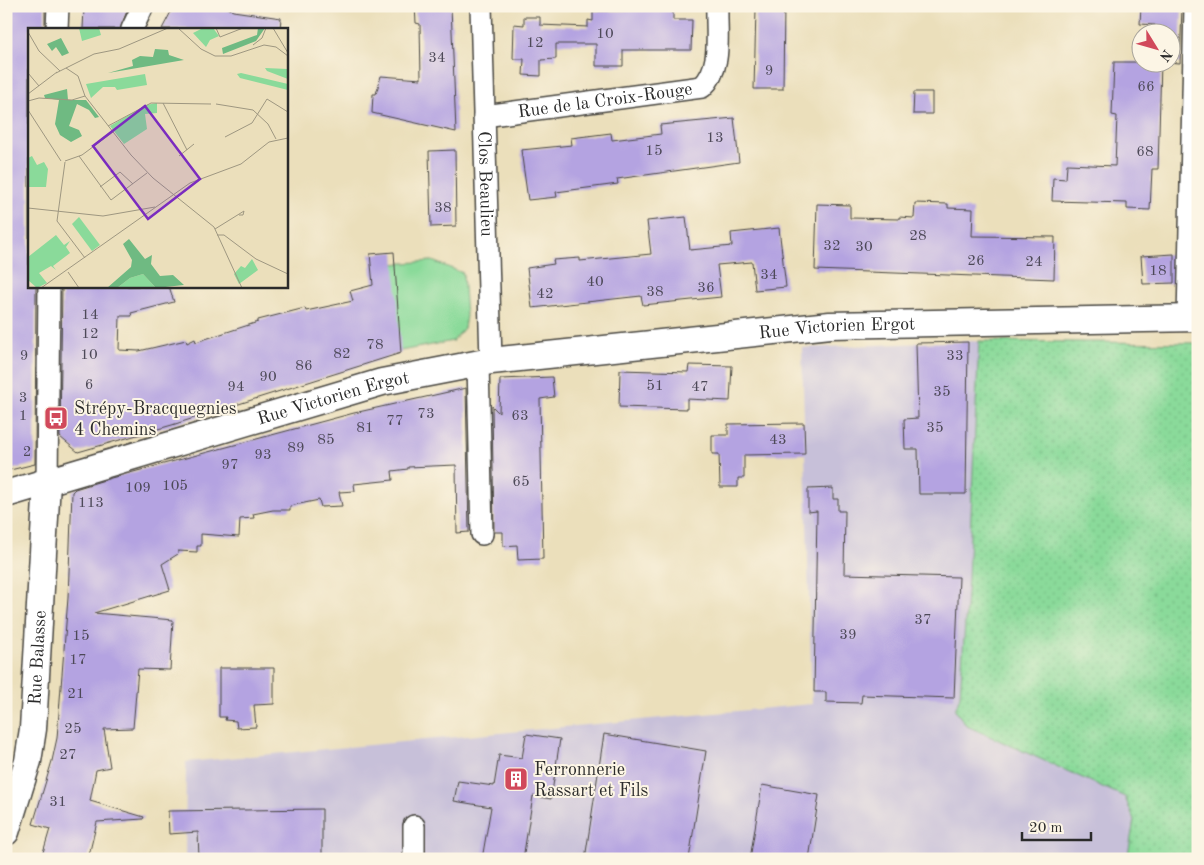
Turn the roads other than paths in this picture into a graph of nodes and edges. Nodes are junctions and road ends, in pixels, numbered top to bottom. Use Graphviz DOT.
graph roads {
  1 [pos="58,6"];
  2 [pos="143,6"];
  3 [pos="481,6"];
  4 [pos="717,6"];
  5 [pos="1195,6"];
  6 [pos="56,28"];
  7 [pos="132,28"];
  8 [pos="484,116"];
  9 [pos="49,288"];
  10 [pos="1193,318"];
  11 [pos="485,362"];
  12 [pos="47,482"];
  13 [pos="6,494"];
  14 [pos="482,534"];
  15 [pos="414,826"];
  16 [pos="6,832"];
  17 [pos="414,859"];
  1 -- 6 [label="street"];
  2 -- 7 [label="street"];
  3 -- 8 [label="street, Clos Beaulieu"];
  4 -- 8 [label="street, Rue de la Croix-Rouge"];
  5 -- 10 [label="street"];
  8 -- 11 [label="street, Clos Beaulieu"];
  9 -- 12 [label="street"];
  10 -- 11 [label="street, Rue Victorien Ergot"];
  11 -- 12 [label="street, Rue Victorien Ergot"];
  11 -- 14 [label="street"];
  12 -- 13 [label="street, Rue Victorien Ergot"];
  12 -- 16 [label="street, Rue Balasse"];
  15 -- 17 [label="street"];
}
